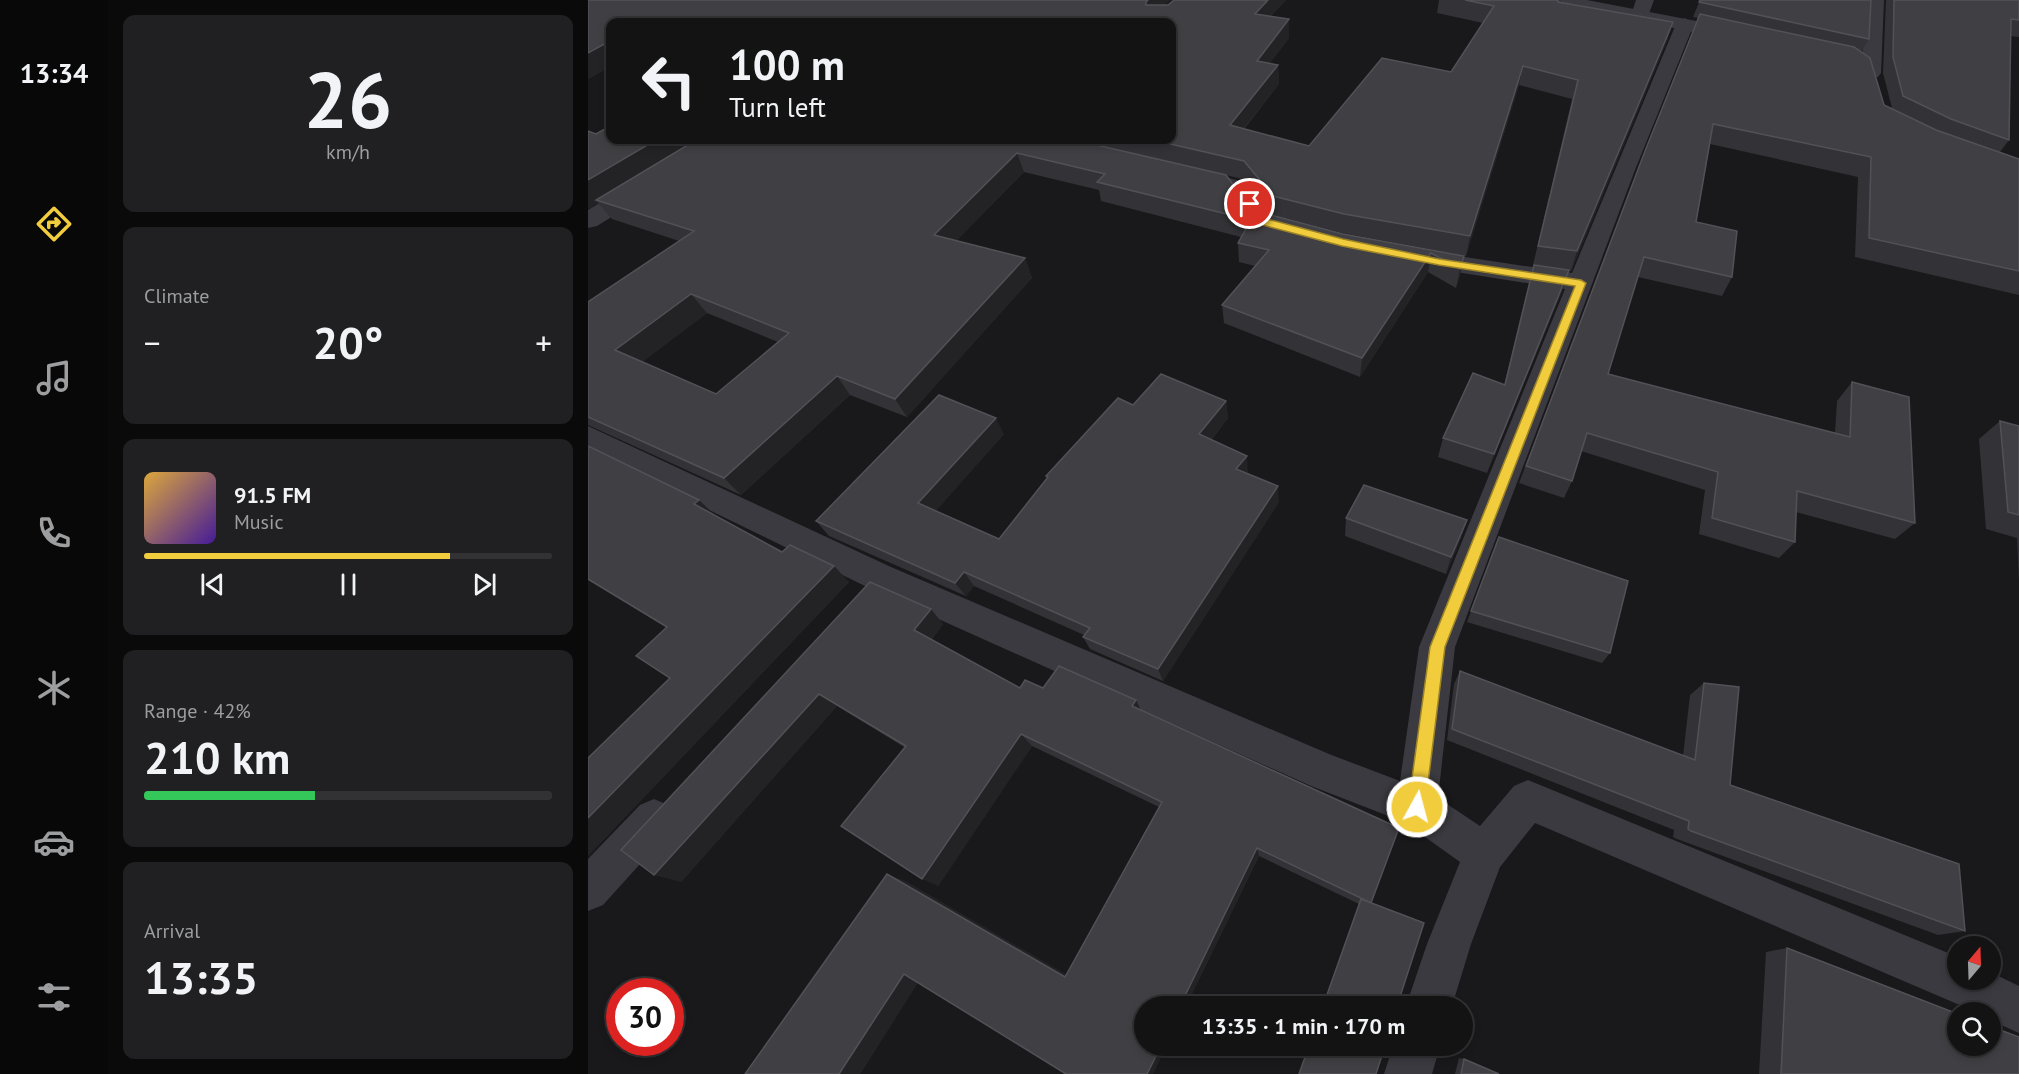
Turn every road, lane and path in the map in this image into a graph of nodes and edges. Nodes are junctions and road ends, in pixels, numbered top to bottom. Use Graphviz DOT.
graph roads {
  1 [pos="1559,0"];
  2 [pos="1875,0"];
  3 [pos="1642,8"];
  4 [pos="1685,24"];
  5 [pos="1759,40"];
  6 [pos="1851,60"];
  7 [pos="712,144"];
  8 [pos="1168,171"];
  9 [pos="588,220"];
  10 [pos="1308,234"];
  11 [pos="1396,253"];
  12 [pos="1581,283"];
  13 [pos="588,438"];
  14 [pos="677,794"];
  15 [pos="1417,807"];
  16 [pos="1484,854"];
  17 [pos="588,890"];
  18 [pos="1432,996"];
  19 [pos="2019,1010"];
  20 [pos="1414,1056"];
  21 [pos="1408,1074"];
  1 -- 3 [label="street"];
  2 -- 6 [label="street"];
  3 -- 4 [label="street"];
  4 -- 5 [label="street"];
  4 -- 12 [label="street"];
  7 -- 9 [label="street"];
  8 -- 10 [label="street"];
  11 -- 12 [label="street"];
  12 -- 15 [label="street"];
  13 -- 15 [label="street"];
  14 -- 17 [label="street"];
  15 -- 16 [label="street"];
  16 -- 18 [label="street"];
  16 -- 19 [label="street"];
  20 -- 21 [label="street"];
}
